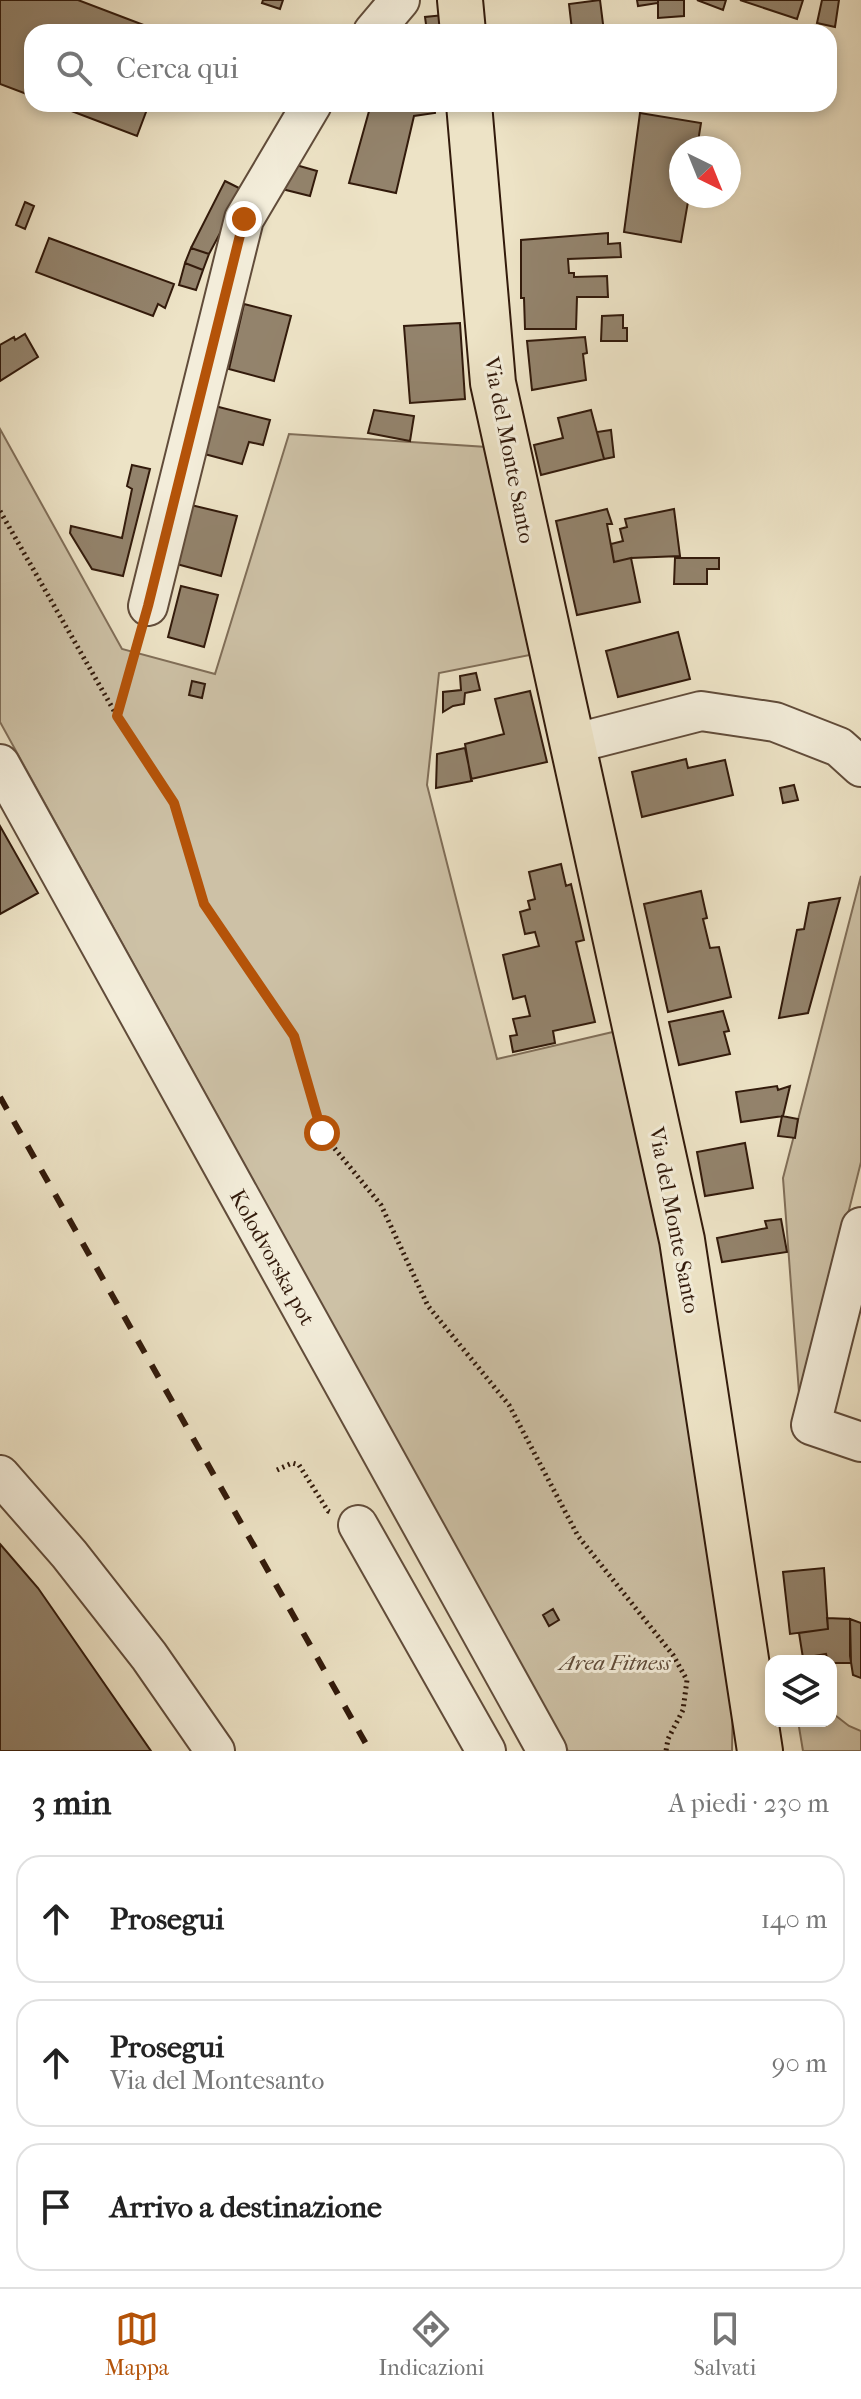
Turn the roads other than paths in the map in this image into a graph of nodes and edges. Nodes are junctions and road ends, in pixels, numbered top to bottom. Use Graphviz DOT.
graph roads {
  1 [pos="400,0"];
  2 [pos="460,0"];
  3 [pos="380,24"];
  4 [pos="462,24"];
  5 [pos="307,112"];
  6 [pos="470,112"];
  7 [pos="148,606"];
  8 [pos="572,744"];
  9 [pos="0,764"];
  10 [pos="861,767"];
  11 [pos="861,1227"];
  12 [pos="861,1442"];
  13 [pos="0,1475"];
  14 [pos="358,1525"];
  15 [pos="215,1751"];
  16 [pos="486,1751"];
  17 [pos="547,1751"];
  18 [pos="760,1751"];
  1 -- 3 [label="street"];
  2 -- 4 [label="main road"];
  5 -- 7 [label="street"];
  6 -- 8 [label="main road, Via del Monte Santo"];
  8 -- 10 [label="street"];
  8 -- 18 [label="main road, Via del Monte Santo"];
  9 -- 17 [label="street, Kolodvorska pot"];
  11 -- 12 [label="street"];
  13 -- 15 [label="street"];
  14 -- 16 [label="street"];
}
